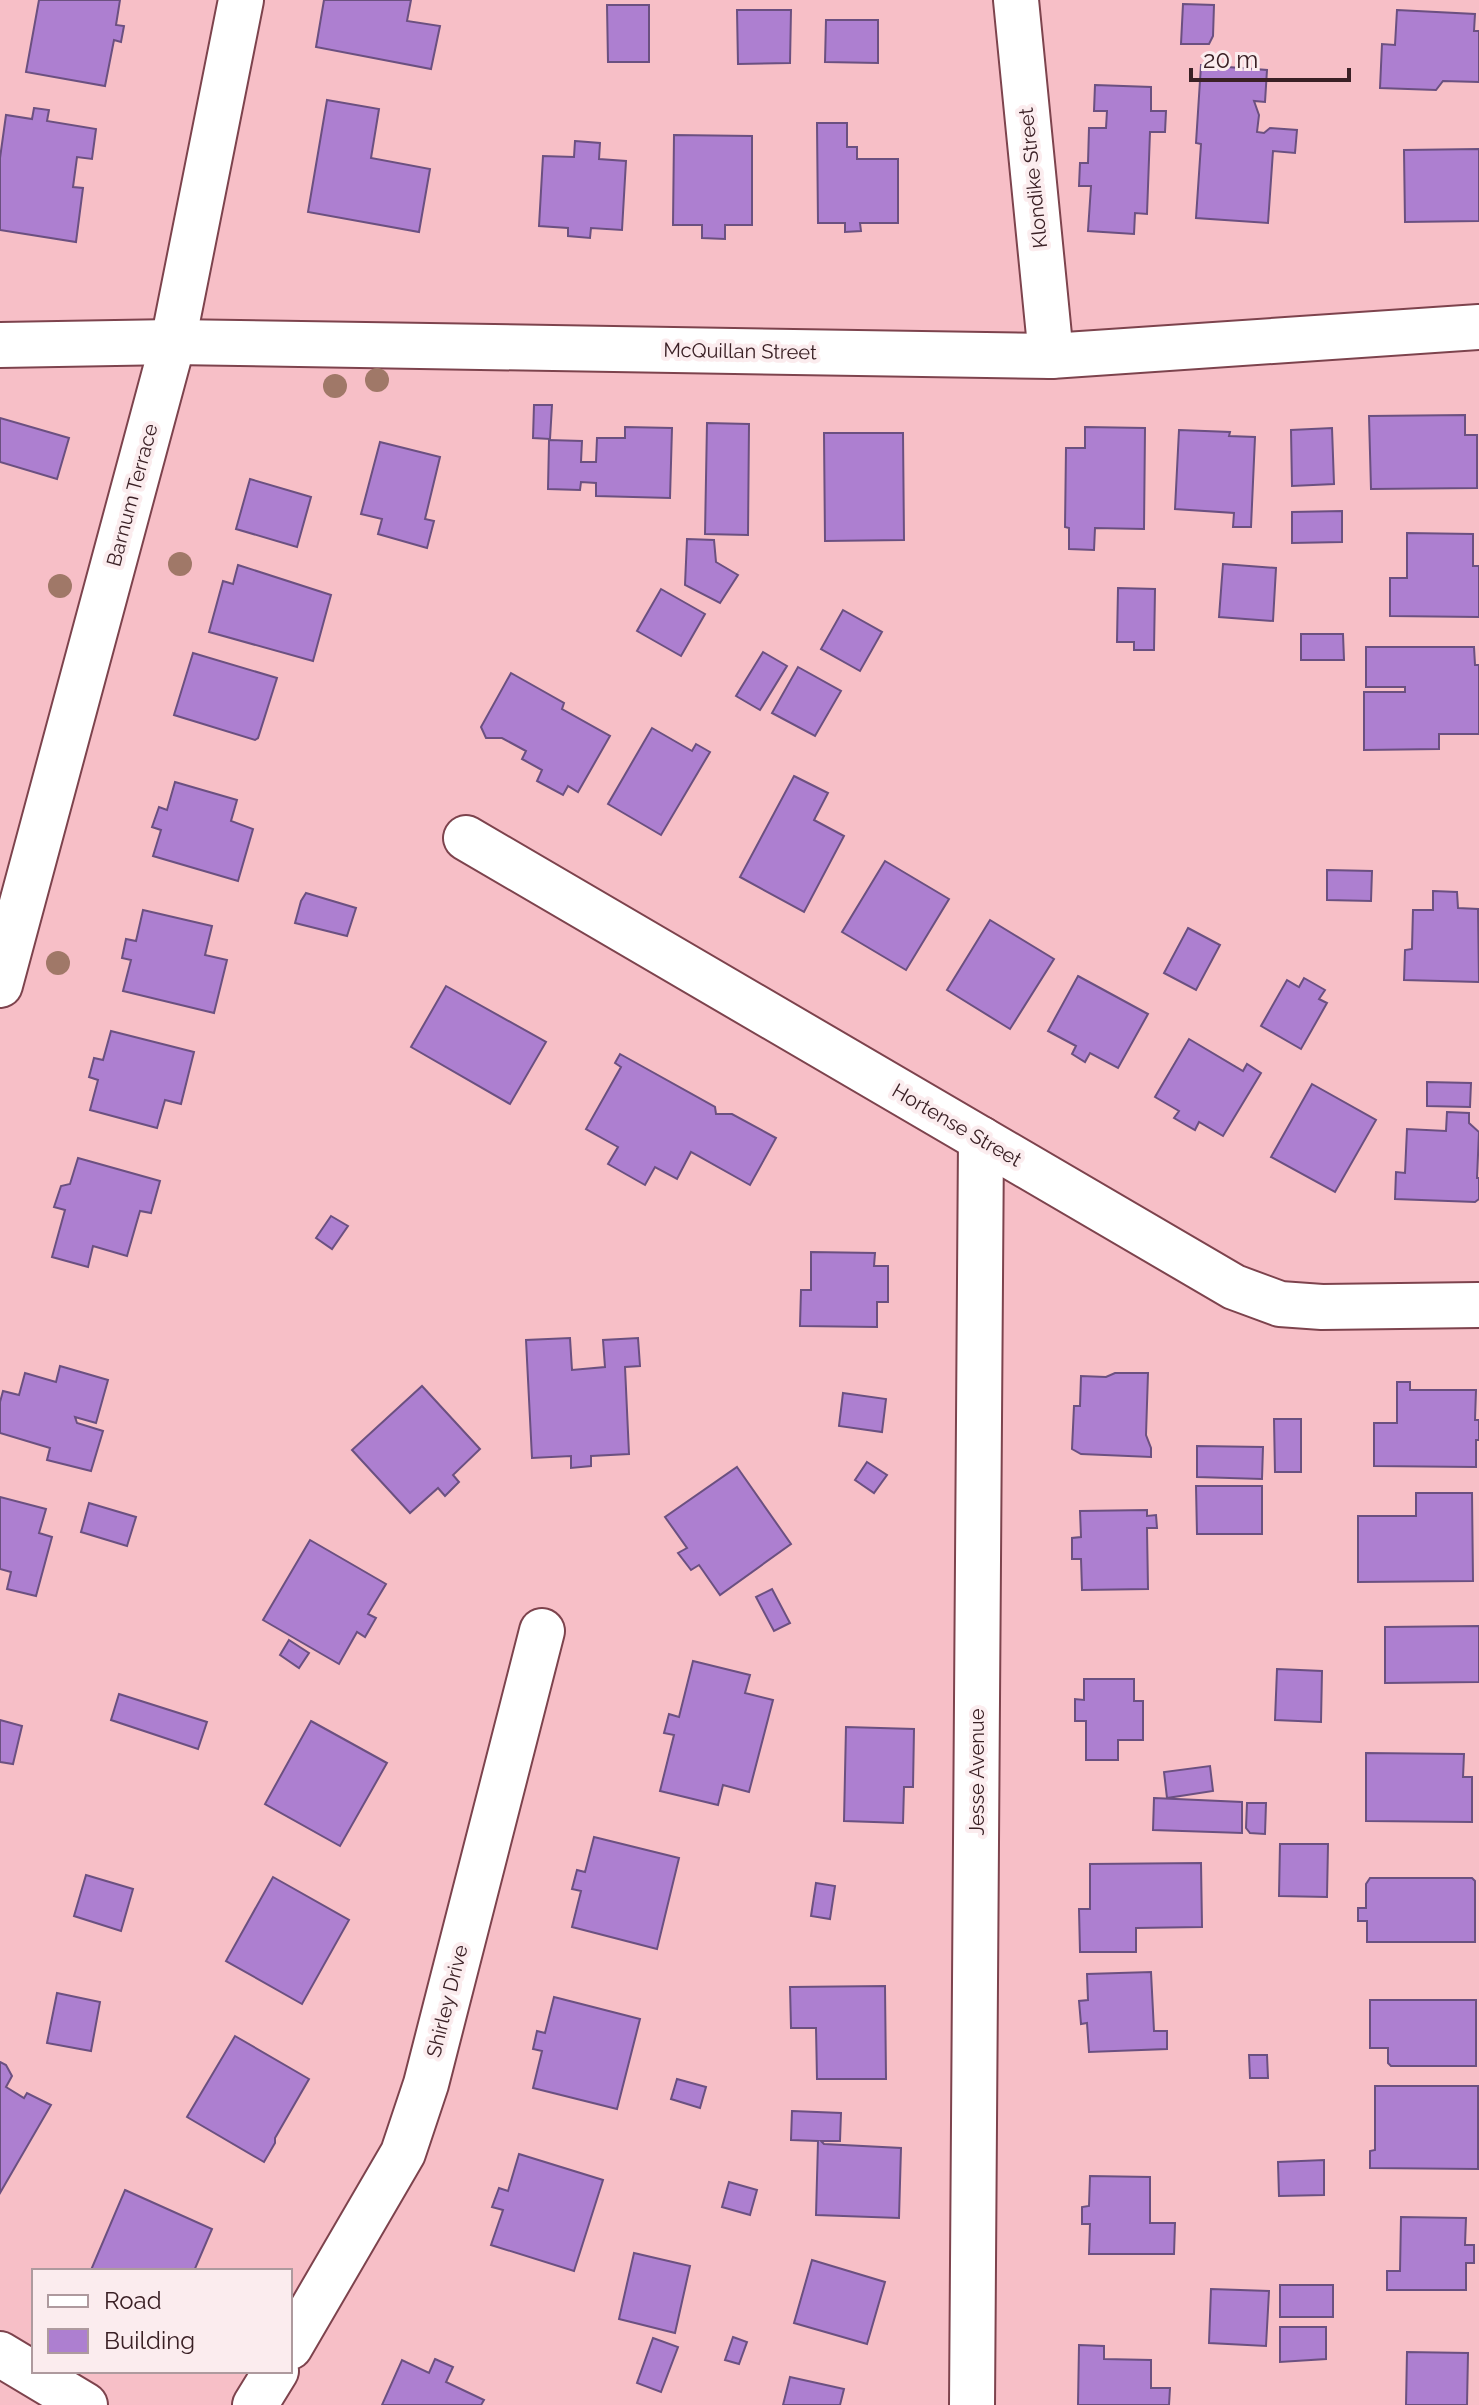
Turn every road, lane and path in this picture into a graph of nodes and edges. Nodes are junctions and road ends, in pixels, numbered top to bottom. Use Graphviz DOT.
graph roads {
  1 [pos="241,0"];
  2 [pos="1016,0"];
  3 [pos="1479,327"];
  4 [pos="173,342"];
  5 [pos="0,345"];
  6 [pos="1051,356"];
  7 [pos="466,838"];
  8 [pos="0,985"];
  9 [pos="981,1139"];
  10 [pos="1479,1305"];
  11 [pos="542,1631"];
  12 [pos="292,2344"];
  13 [pos="0,2354"];
  14 [pos="275,2373"];
  15 [pos="85,2405"];
  16 [pos="255,2405"];
  17 [pos="972,2405"];
  1 -- 4 [label="street, Barnum Terrace"];
  2 -- 6 [label="street, Klondike Street"];
  3 -- 6 [label="street, McQuillan Street"];
  4 -- 5 [label="street, McQuillan Street"];
  4 -- 6 [label="street, McQuillan Street"];
  4 -- 8 [label="street, Barnum Terrace"];
  7 -- 9 [label="street, Hortense Street"];
  9 -- 10 [label="street, Hortense Street"];
  9 -- 17 [label="street, Jesse Avenue"];
  11 -- 12 [label="street, Shirley Drive"];
  13 -- 15 [label="street"];
  14 -- 16 [label="street"];
}
